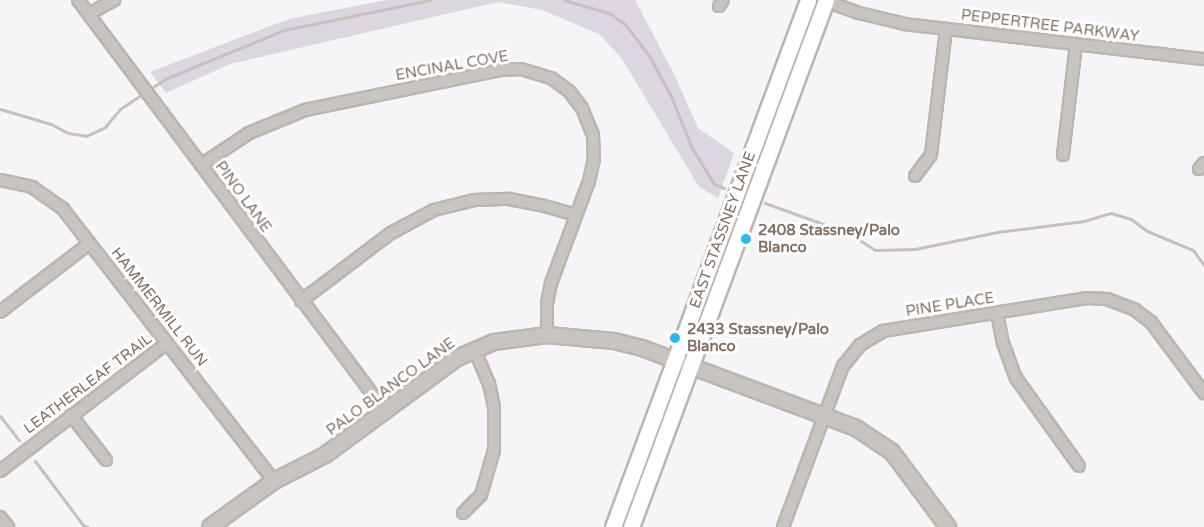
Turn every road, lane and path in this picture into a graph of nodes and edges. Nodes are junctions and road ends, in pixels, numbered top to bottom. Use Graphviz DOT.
graph roads {
  1 [pos="78,0"];
  2 [pos="114,0"];
  3 [pos="808,0"];
  4 [pos="825,0"];
  5 [pos="89,14"];
  6 [pos="946,28"];
  7 [pos="1076,44"];
  8 [pos="1204,59"];
  9 [pos="1063,155"];
  10 [pos="201,165"];
  11 [pos="915,176"];
  12 [pos="0,180"];
  13 [pos="576,215"];
  14 [pos="90,243"];
  15 [pos="301,301"];
  16 [pos="0,312"];
  17 [pos="997,313"];
  18 [pos="547,335"];
  19 [pos="167,343"];
  20 [pos="474,349"];
  21 [pos="674,360"];
  22 [pos="691,366"];
  23 [pos="1204,393"];
  24 [pos="385,411"];
  25 [pos="71,415"];
  26 [pos="824,416"];
  27 [pos="106,460"];
  28 [pos="1079,466"];
  29 [pos="0,471"];
  30 [pos="274,481"];
  31 [pos="463,513"];
  32 [pos="0,517"];
  33 [pos="8,527"];
  34 [pos="210,527"];
  35 [pos="613,527"];
  36 [pos="631,527"];
  37 [pos="783,527"];
  38 [pos="948,527"];
  1 -- 5 [label="street, PINO LANE"];
  2 -- 5 [label="street"];
  3 -- 21 [label="main road, EAST STASSNEY LANE"];
  4 -- 6 [label="street, PEPPERTREE PARKWAY"];
  4 -- 22 [label="main road, EAST STASSNEY LANE"];
  5 -- 10 [label="street, PINO LANE"];
  6 -- 7 [label="street, PEPPERTREE PARKWAY"];
  6 -- 11 [label="street"];
  7 -- 8 [label="street, PEPPERTREE PARKWAY"];
  7 -- 9 [label="street"];
  10 -- 13 [label="street, ENCINAL COVE"];
  10 -- 15 [label="street, PINO LANE"];
  12 -- 14 [label="street, HAMMERMILL RUN"];
  13 -- 15 [label="street"];
  13 -- 18 [label="street, ENCINAL COVE"];
  14 -- 16 [label="street"];
  14 -- 19 [label="street, HAMMERMILL RUN"];
  15 -- 24 [label="street, PINO LANE"];
  17 -- 23 [label="street, PINE PLACE"];
  17 -- 26 [label="street, PINE PLACE"];
  17 -- 28 [label="street"];
  18 -- 20 [label="street, PALO BLANCO LANE"];
  18 -- 21 [label="street, PALO BLANCO LANE"];
  19 -- 25 [label="street, LEATHERLEAF TRAIL"];
  19 -- 30 [label="street, HAMMERMILL RUN"];
  20 -- 24 [label="street, PALO BLANCO LANE"];
  20 -- 31 [label="street"];
  21 -- 22 [label="street, PALO BLANCO LANE"];
  21 -- 35 [label="main road, EAST STASSNEY LANE"];
  22 -- 26 [label="street, PALO BLANCO LANE"];
  22 -- 36 [label="main road, EAST STASSNEY LANE"];
  24 -- 30 [label="street, PALO BLANCO LANE"];
  25 -- 27 [label="street"];
  25 -- 29 [label="street, LEATHERLEAF TRAIL"];
  26 -- 37 [label="street, PINE PLACE"];
  26 -- 38 [label="street, PALO BLANCO LANE"];
  30 -- 34 [label="street, PALO BLANCO LANE"];
  32 -- 33 [label="street"];
}
